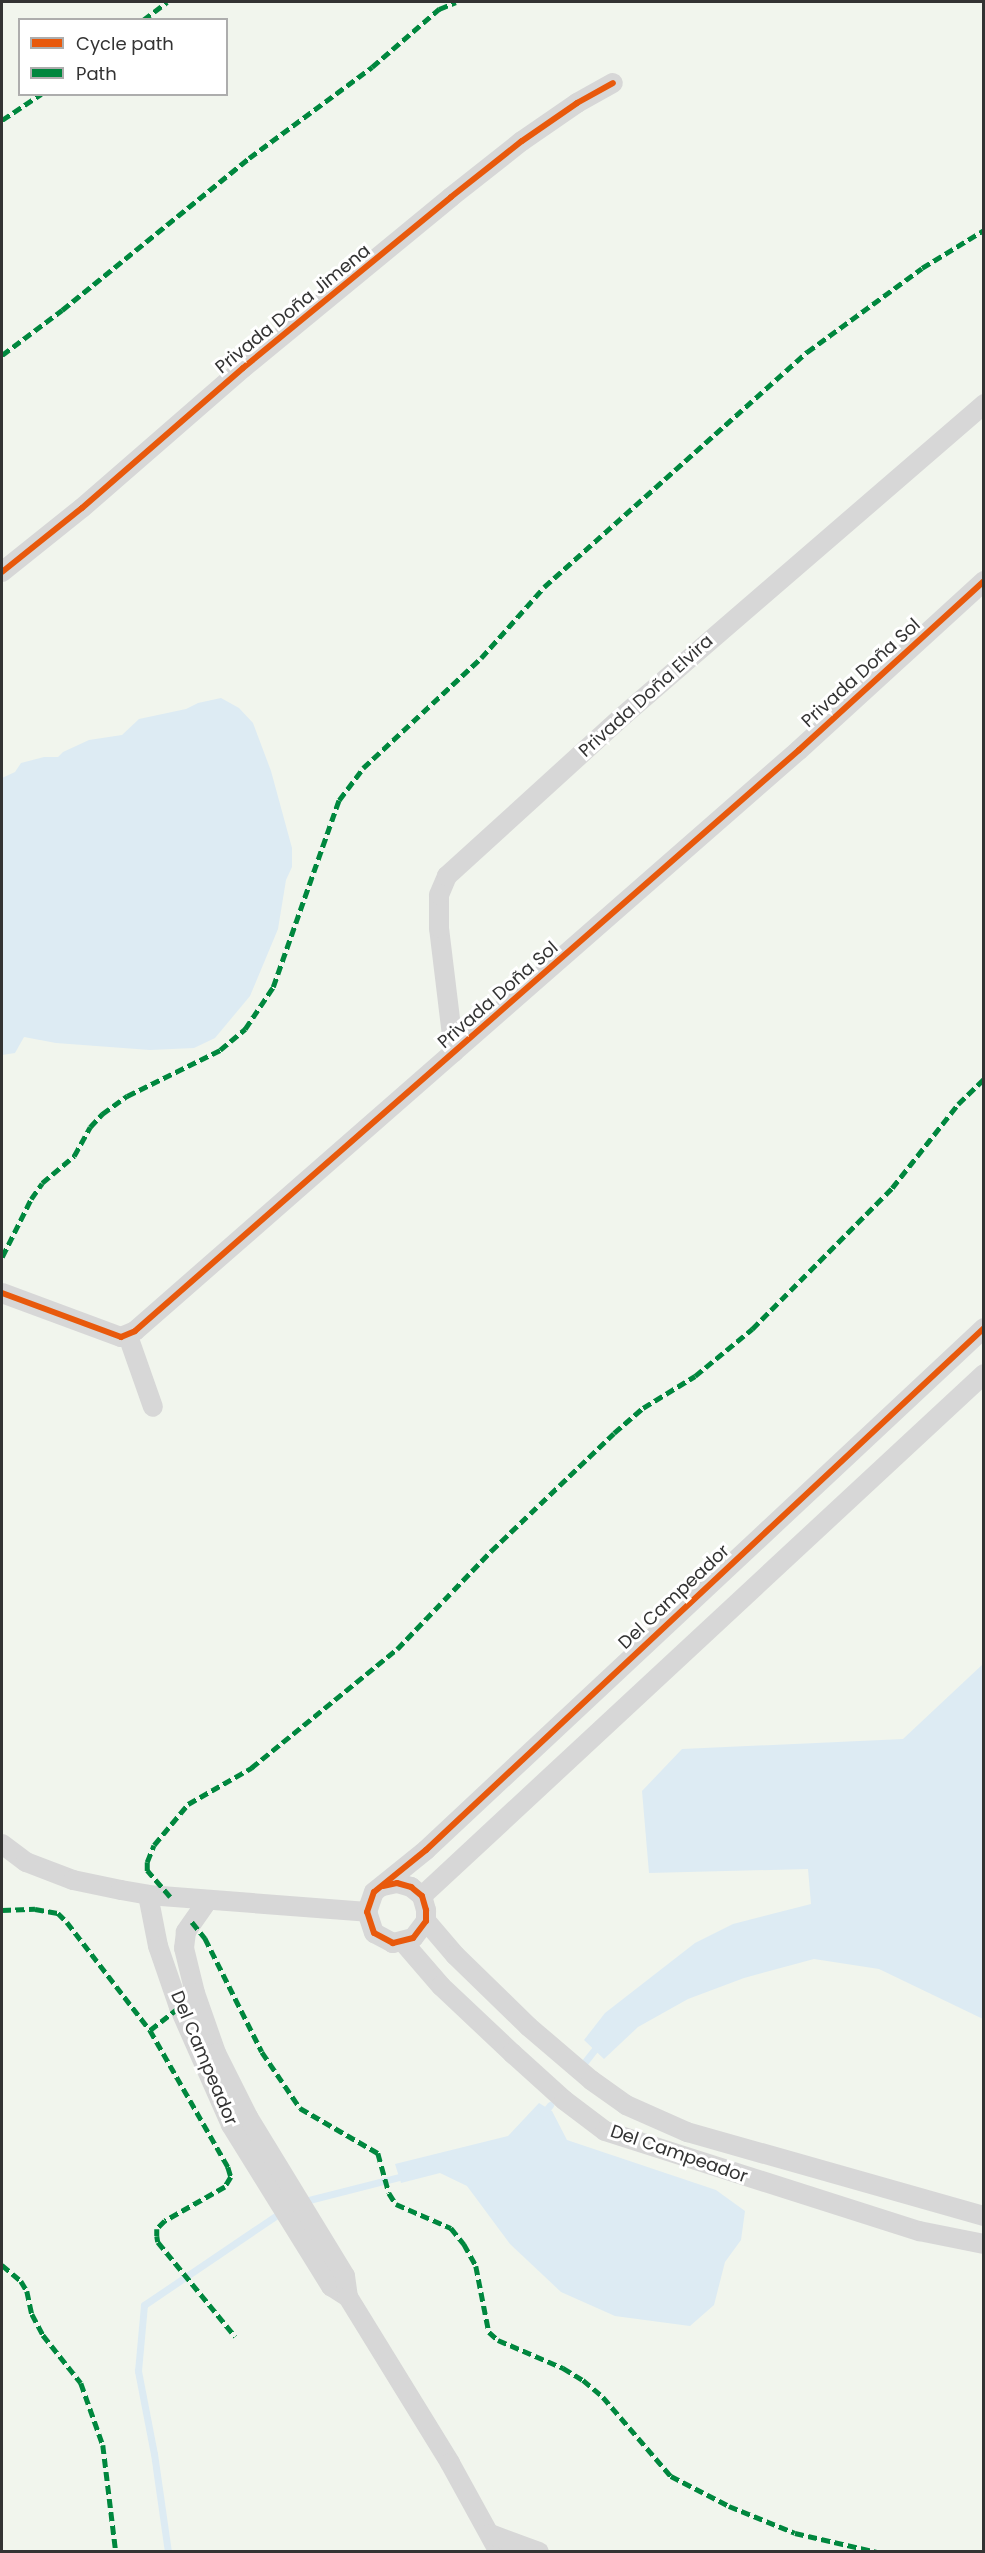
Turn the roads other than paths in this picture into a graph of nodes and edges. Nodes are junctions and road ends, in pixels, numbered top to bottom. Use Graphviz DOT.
graph roads {
  1 [pos="613,83"];
  2 [pos="984,404"];
  3 [pos="2,572"];
  4 [pos="984,581"];
  5 [pos="454,1052"];
  6 [pos="2,1293"];
  7 [pos="984,1328"];
  8 [pos="128,1336"];
  9 [pos="946,1363"];
  10 [pos="984,1374"];
  11 [pos="967,1390"];
  12 [pos="153,1407"];
  13 [pos="688,1604"];
  14 [pos="711,1628"];
  15 [pos="2,1844"];
  16 [pos="383,1886"];
  17 [pos="148,1895"];
  18 [pos="422,1896"];
  19 [pos="208,1900"];
  20 [pos="366,1912"];
  21 [pos="426,1921"];
  22 [pos="404,1942"];
  23 [pos="285,2197"];
  24 [pos="984,2216"];
  25 [pos="984,2244"];
  26 [pos="494,2543"];
  27 [pos="539,2552"];
  1 -- 3 [label="street, Privada Doña Jimena"];
  2 -- 5 [label="street, Privada Doña Elvira"];
  4 -- 5 [label="street, Privada Doña Sol"];
  5 -- 8 [label="street, Privada Doña Sol"];
  6 -- 8 [label="street"];
  7 -- 9 [label="street, Del Campeador"];
  8 -- 12 [label="street"];
  9 -- 11 [label="street"];
  9 -- 13 [label="street, Del Campeador"];
  10 -- 11 [label="street"];
  11 -- 14 [label="street"];
  13 -- 14 [label="street"];
  13 -- 16 [label="street, Del Campeador"];
  14 -- 18 [label="street"];
  15 -- 17 [label="street"];
  16 -- 18 [label="street"];
  16 -- 20 [label="street, Del Campeador"];
  17 -- 19 [label="street"];
  17 -- 23 [label="street, Del Campeador"];
  18 -- 21 [label="street"];
  19 -- 20 [label="street"];
  19 -- 23 [label="street, Del Campeador"];
  20 -- 22 [label="street"];
  21 -- 22 [label="street"];
  21 -- 24 [label="street, Del Campeador"];
  22 -- 25 [label="street, Del Campeador"];
  23 -- 26 [label="street, Del Campeador"];
  26 -- 27 [label="street, Del Campeador"];
}
